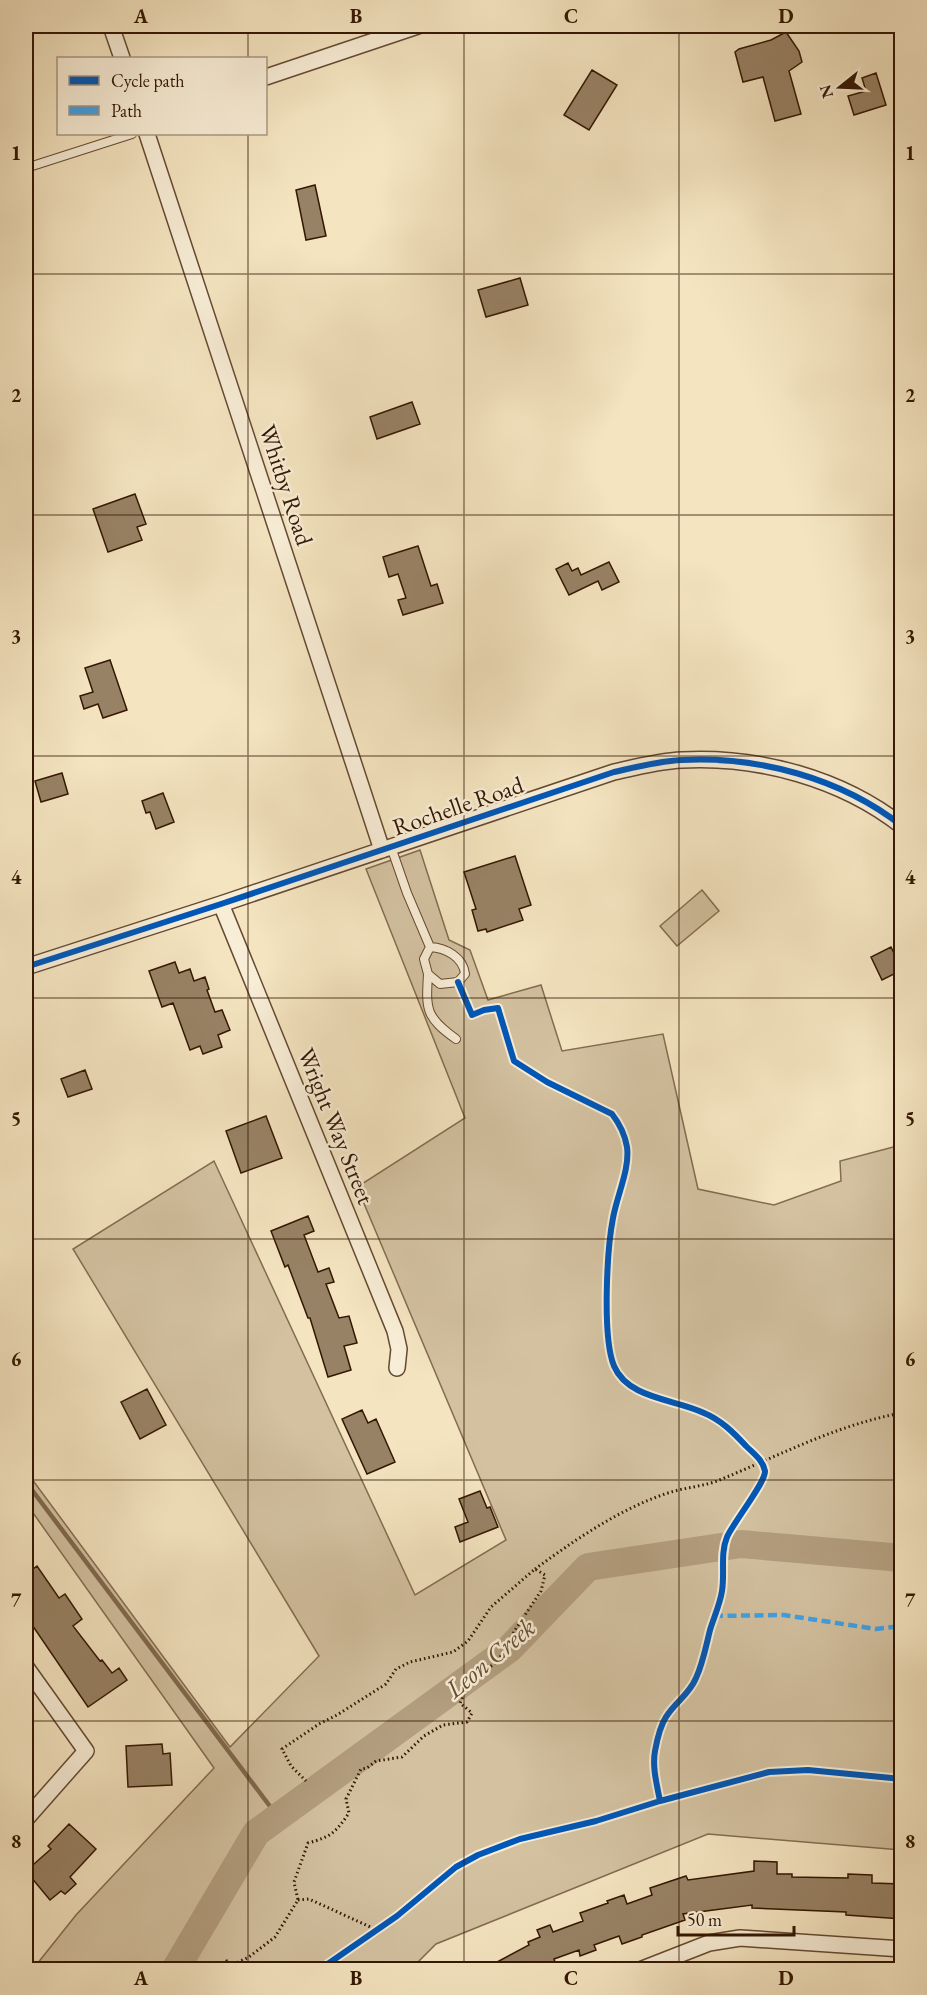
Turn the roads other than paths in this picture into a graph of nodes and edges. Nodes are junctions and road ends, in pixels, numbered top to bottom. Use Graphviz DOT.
graph roads {
  1 [pos="111,26"];
  2 [pos="418,26"];
  3 [pos="122,57"];
  4 [pos="267,77"];
  5 [pos="129,135"];
  6 [pos="147,135"];
  7 [pos="26,168"];
  8 [pos="902,826"];
  9 [pos="387,849"];
  10 [pos="221,904"];
  11 [pos="430,947"];
  12 [pos="26,967"];
  13 [pos="428,974"];
  14 [pos="456,1039"];
  15 [pos="397,1368"];
  16 [pos="26,1667"];
  17 [pos="26,1820"];
  18 [pos="902,1948"];
  19 [pos="640,1970"];
  1 -- 3 [label="street"];
  2 -- 4 [label="street"];
  5 -- 7 [label="lane"];
  6 -- 9 [label="street, Whitby Road"];
  8 -- 9 [label="street, Rochelle Road"];
  9 -- 10 [label="street, Rochelle Road"];
  9 -- 11 [label="lane"];
  10 -- 12 [label="street, Rochelle Road"];
  10 -- 15 [label="street, Wright Way Street"];
  11 -- 13 [label="lane"];
  11 -- 13 [label="lane"];
  13 -- 14 [label="lane"];
  16 -- 17 [label="street"];
  18 -- 19 [label="street"];
}
